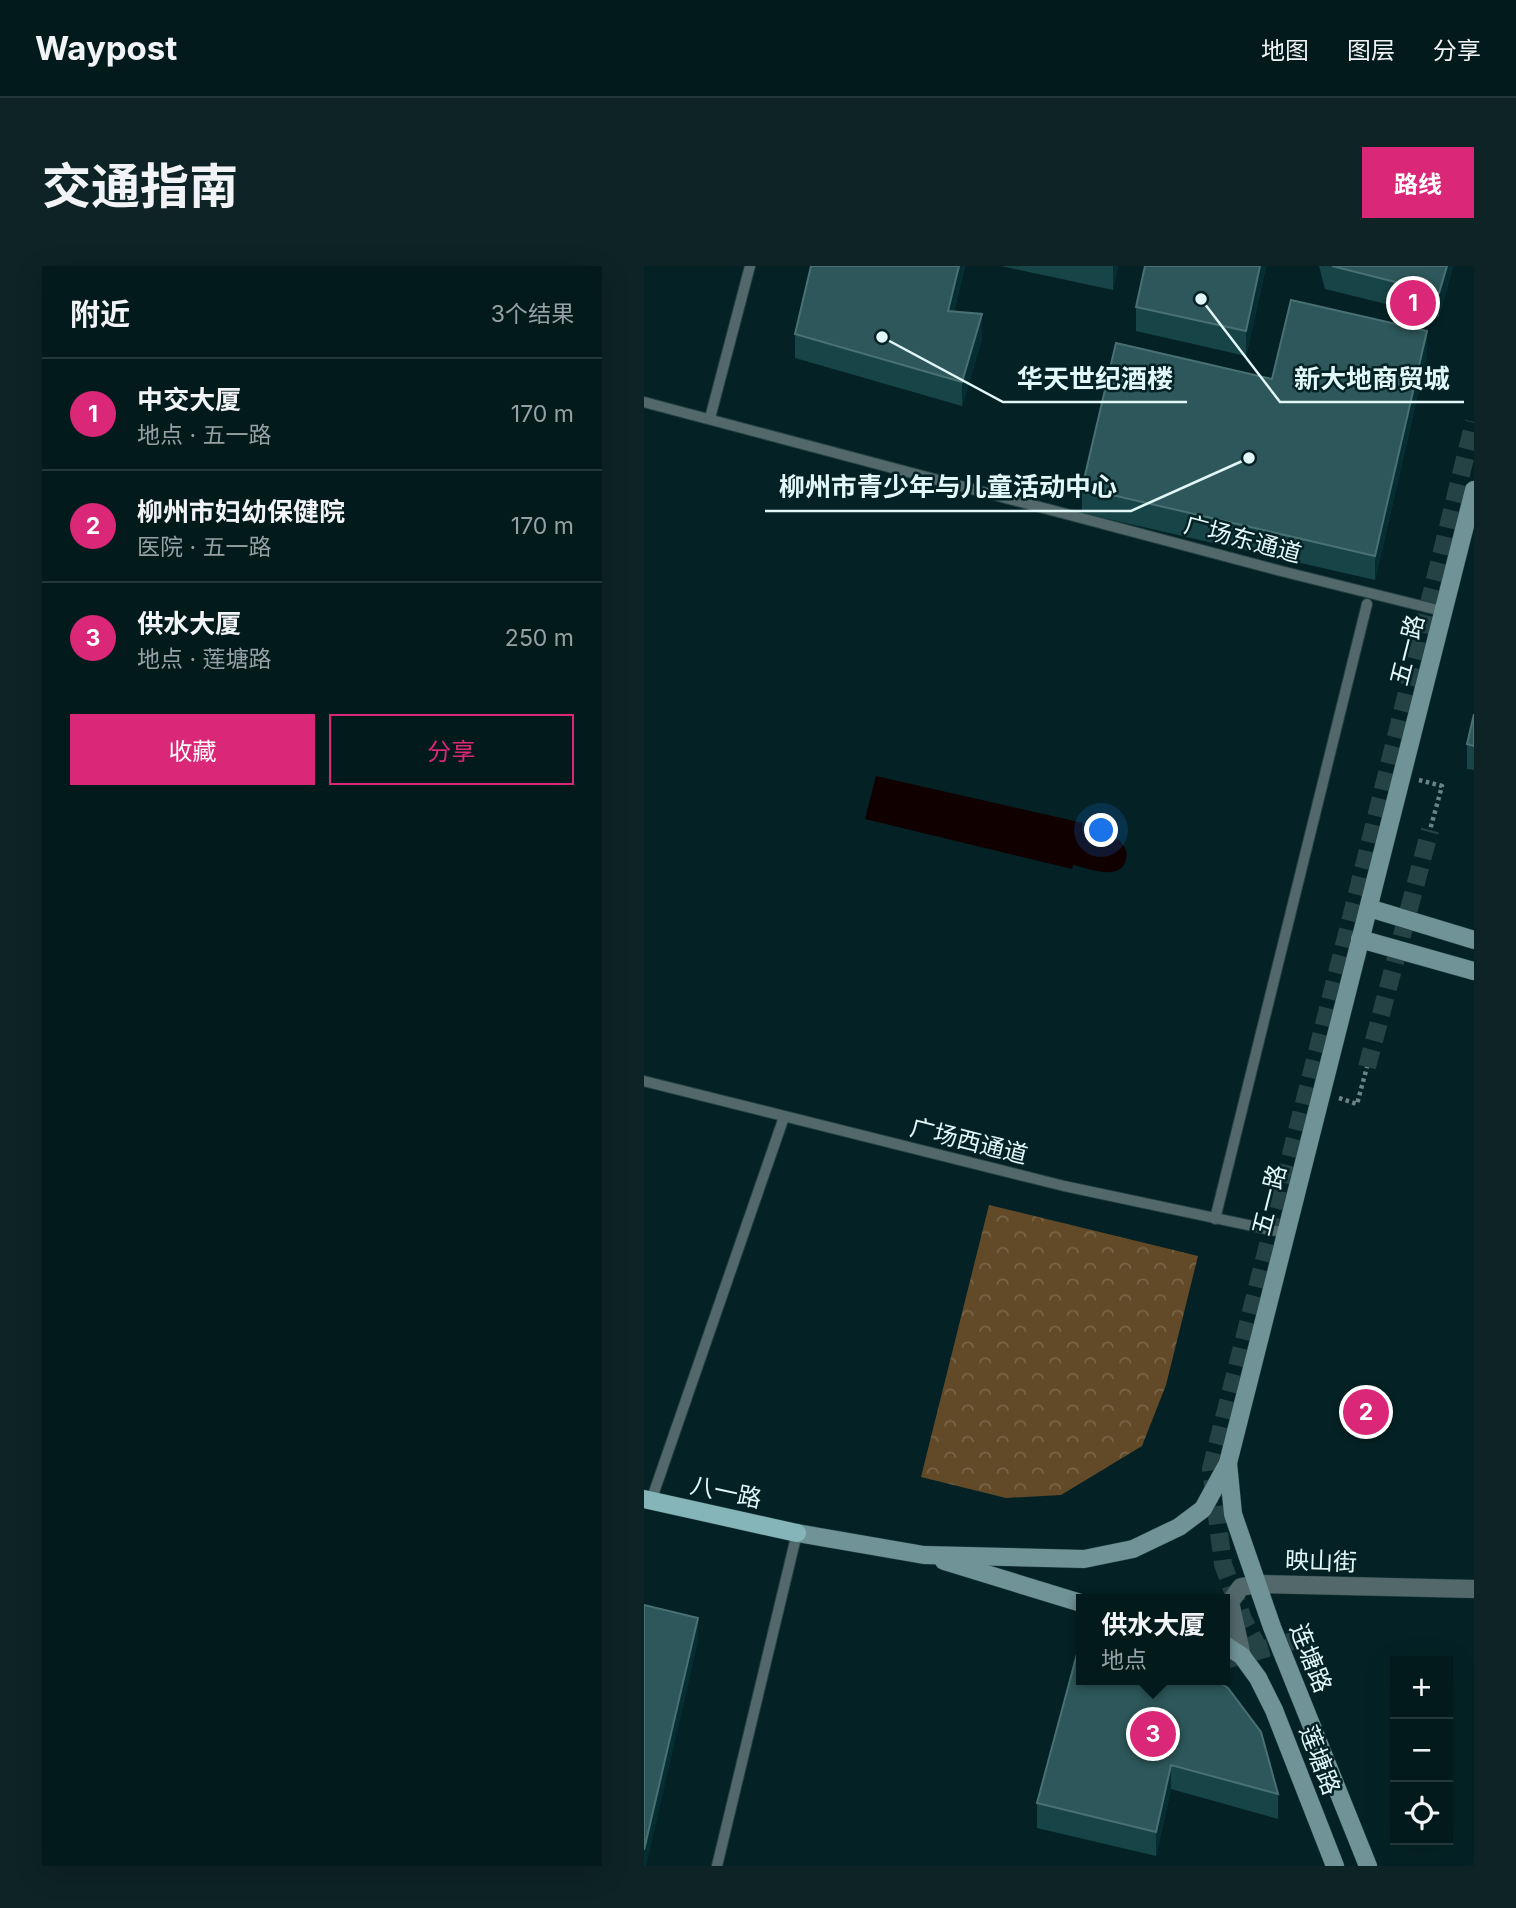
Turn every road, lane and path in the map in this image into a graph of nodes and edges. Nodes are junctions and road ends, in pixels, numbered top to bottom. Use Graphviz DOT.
graph roads {
  1 [pos="750,266"];
  2 [pos="644,402"];
  3 [pos="710,418"];
  4 [pos="1474,490"];
  5 [pos="1367,604"];
  6 [pos="1442,611"];
  7 [pos="1402,776"];
  8 [pos="1430,830"];
  9 [pos="1369,908"];
  10 [pos="1360,939"];
  11 [pos="1474,940"];
  12 [pos="1474,971"];
  13 [pos="1367,1068"];
  14 [pos="644,1081"];
  15 [pos="1322,1092"];
  16 [pos="784,1117"];
  17 [pos="1215,1219"];
  18 [pos="1286,1233"];
  19 [pos="1228,1464"];
  20 [pos="648,1500"];
  21 [pos="797,1533"];
  22 [pos="924,1555"];
  23 [pos="1258,1584"];
  24 [pos="1474,1589"];
  25 [pos="1076,1601"];
  26 [pos="1230,1648"];
  27 [pos="1242,1656"];
  28 [pos="717,1866"];
  29 [pos="1335,1866"];
  30 [pos="1368,1866"];
  1 -- 3 [label="lane"];
  2 -- 3 [label="lane, 广场东通道"];
  3 -- 6 [label="lane, 广场东通道"];
  4 -- 6 [label="main road, 五一路"];
  5 -- 17 [label="lane"];
  6 -- 7 [label="main road, 五一路"];
  7 -- 8 [label="path"];
  7 -- 9 [label="main road, 五一路"];
  9 -- 10 [label="main road, 五一路"];
  9 -- 11 [label="main road"];
  10 -- 12 [label="main road"];
  10 -- 15 [label="main road, 五一路"];
  13 -- 15 [label="path"];
  14 -- 16 [label="lane, 广场西通道"];
  15 -- 18 [label="main road, 五一路"];
  16 -- 17 [label="lane, 广场西通道"];
  16 -- 20 [label="lane"];
  17 -- 18 [label="lane, 广场西通道"];
  18 -- 19 [label="main road, 五一路"];
  19 -- 22 [label="main road, 五一路"];
  19 -- 23 [label="main road, 连塘路"];
  20 -- 21 [label="main road, 八一路"];
  21 -- 22 [label="main road, 五一路"];
  21 -- 28 [label="lane"];
  22 -- 25 [label="main road"];
  23 -- 24 [label="street, 映山街"];
  23 -- 27 [label="street, 映山街"];
  23 -- 30 [label="main road, 连塘路"];
  26 -- 27 [label="main road, 莲塘路"];
  27 -- 29 [label="main road, 莲塘路"];
}
